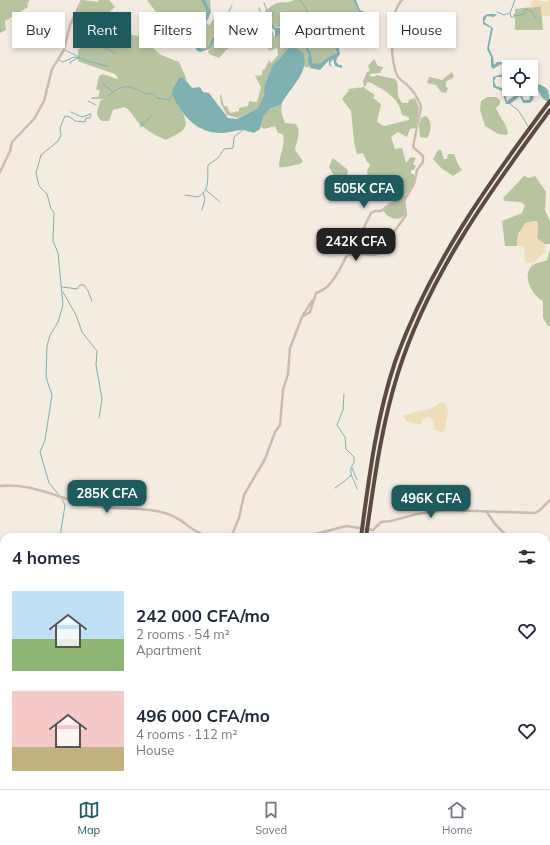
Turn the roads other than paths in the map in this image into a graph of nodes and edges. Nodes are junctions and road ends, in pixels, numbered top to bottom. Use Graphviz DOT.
graph roads {
  1 [pos="82,0"];
  2 [pos="402,0"];
  3 [pos="549,101"];
  4 [pos="550,110"];
  5 [pos="0,172"];
  6 [pos="408,195"];
  7 [pos="351,254"];
  8 [pos="313,301"];
  9 [pos="302,318"];
  10 [pos="0,486"];
  11 [pos="550,500"];
  12 [pos="486,510"];
  13 [pos="362,529"];
  14 [pos="367,530"];
  15 [pos="197,533"];
  16 [pos="232,533"];
  17 [pos="320,533"];
  18 [pos="362,533"];
  19 [pos="367,533"];
  20 [pos="504,533"];
  1 -- 5 [label="street"];
  2 -- 6 [label="street"];
  3 -- 13 [label="highway"];
  4 -- 14 [label="highway"];
  6 -- 7 [label="street"];
  6 -- 7 [label="street"];
  7 -- 8 [label="street"];
  8 -- 9 [label="street"];
  8 -- 9 [label="street"];
  9 -- 16 [label="street"];
  10 -- 15 [label="street"];
  11 -- 12 [label="street"];
  12 -- 14 [label="street"];
  12 -- 20 [label="street"];
  13 -- 14 [label="street"];
  13 -- 17 [label="street"];
  13 -- 18 [label="highway"];
  14 -- 19 [label="highway"];
}
